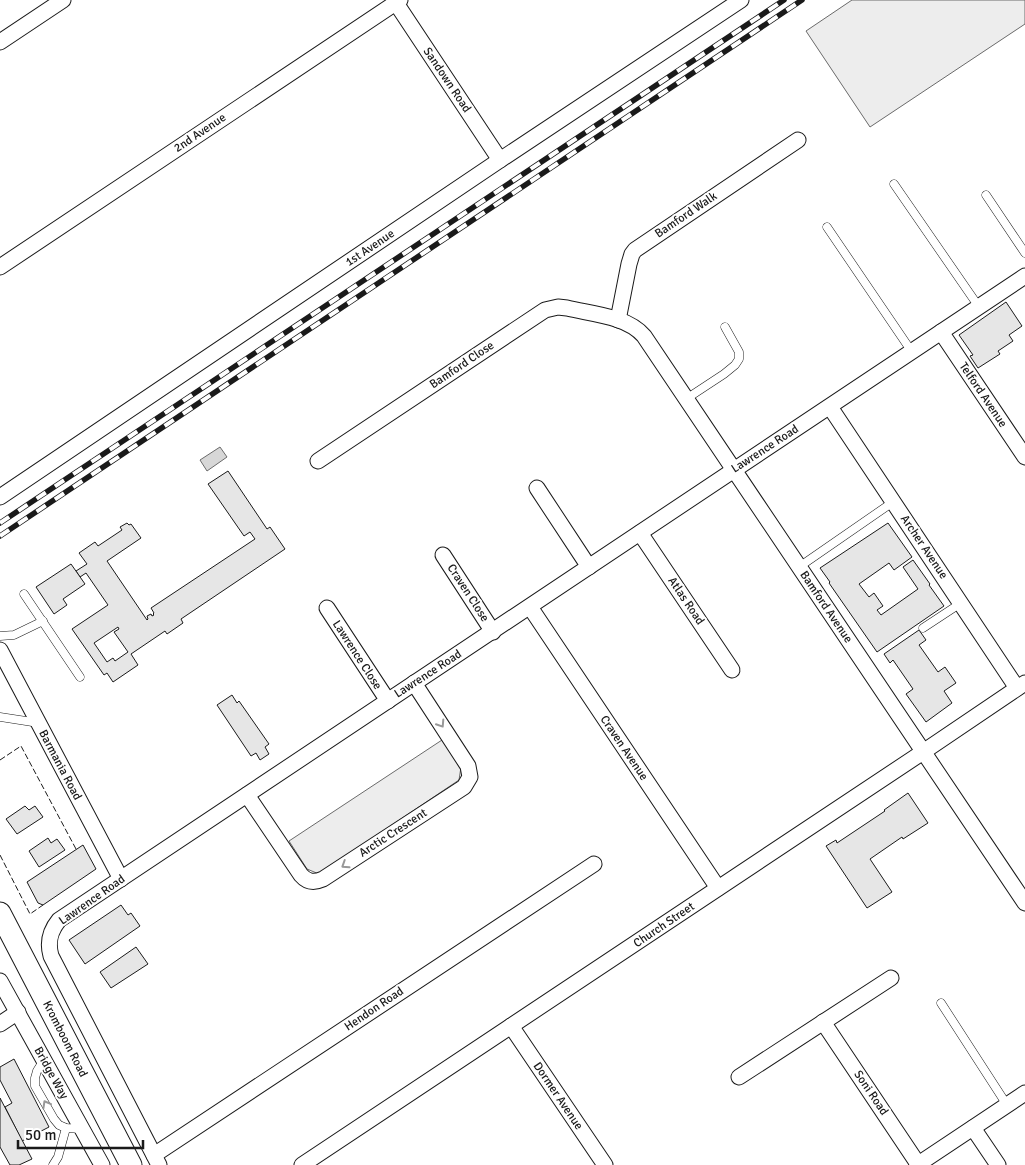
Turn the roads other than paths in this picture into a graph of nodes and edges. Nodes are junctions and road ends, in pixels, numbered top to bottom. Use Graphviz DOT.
graph roads {
  1 [pos="62,0"];
  2 [pos="741,0"];
  3 [pos="396,1"];
  4 [pos="0,42"];
  5 [pos="798,140"];
  6 [pos="500,160"];
  7 [pos="894,184"];
  8 [pos="986,195"];
  9 [pos="827,227"];
  10 [pos="1025,253"];
  11 [pos="0,266"];
  12 [pos="1025,276"];
  13 [pos="979,306"];
  14 [pos="618,320"];
  15 [pos="725,327"];
  16 [pos="941,332"];
  17 [pos="912,352"];
  18 [pos="686,399"];
  19 [pos="830,407"];
  20 [pos="1025,457"];
  21 [pos="318,461"];
  22 [pos="734,470"];
  23 [pos="537,488"];
  24 [pos="0,497"];
  25 [pos="893,502"];
  26 [pos="640,533"];
  27 [pos="443,555"];
  28 [pos="589,567"];
  29 [pos="799,567"];
  30 [pos="24,594"];
  31 [pos="961,603"];
  32 [pos="530,607"];
  33 [pos="327,608"];
  34 [pos="42,621"];
  35 [pos="923,628"];
  36 [pos="493,632"];
  37 [pos="0,636"];
  38 [pos="0,650"];
  39 [pos="732,670"];
  40 [pos="80,677"];
  41 [pos="414,683"];
  42 [pos="1021,685"];
  43 [pos="388,701"];
  44 [pos="0,717"];
  45 [pos="38,723"];
  46 [pos="923,752"];
  47 [pos="247,795"];
  48 [pos="594,864"];
  49 [pos="121,879"];
  50 [pos="718,888"];
  51 [pos="1025,903"];
  52 [pos="0,914"];
  53 [pos="891,978"];
  54 [pos="0,981"];
  55 [pos="941,1003"];
  56 [pos="18,1012"];
  57 [pos="823,1022"];
  58 [pos="0,1024"];
  59 [pos="511,1026"];
  60 [pos="44,1060"];
  61 [pos="739,1077"];
  62 [pos="1025,1093"];
  63 [pos="1007,1104"];
  64 [pos="66,1128"];
  65 [pos="973,1128"];
  66 [pos="82,1129"];
  67 [pos="157,1160"];
  68 [pos="53,1165"];
  69 [pos="102,1165"];
  70 [pos="131,1165"];
  71 [pos="302,1165"];
  72 [pos="605,1165"];
  73 [pos="917,1165"];
  74 [pos="998,1165"];
  1 -- 4 [label="street"];
  2 -- 6 [label="street, 1st Avenue"];
  3 -- 6 [label="street, Sandown Road"];
  3 -- 11 [label="street, 2nd Avenue"];
  5 -- 14 [label="street, Bamford Walk"];
  6 -- 24 [label="street, 1st Avenue"];
  7 -- 13 [label="lane"];
  8 -- 10 [label="lane"];
  9 -- 17 [label="lane"];
  12 -- 13 [label="street, Lawrence Road"];
  13 -- 16 [label="street, Lawrence Road"];
  14 -- 18 [label="street, Bamford Avenue"];
  14 -- 21 [label="street, Bamford Close"];
  15 -- 18 [label="lane"];
  16 -- 17 [label="street, Lawrence Road"];
  16 -- 20 [label="street, Telford Avenue"];
  17 -- 19 [label="street, Lawrence Road"];
  18 -- 22 [label="street, Bamford Avenue"];
  19 -- 22 [label="street, Lawrence Road"];
  19 -- 25 [label="street, Archer Avenue"];
  22 -- 26 [label="street, Lawrence Road"];
  22 -- 29 [label="street, Bamford Avenue"];
  23 -- 28 [label="street"];
  25 -- 29 [label="lane"];
  25 -- 31 [label="street, Archer Avenue"];
  26 -- 28 [label="street, Lawrence Road"];
  26 -- 39 [label="street, Atlas Road"];
  27 -- 36 [label="street, Craven Close"];
  28 -- 32 [label="street, Lawrence Road"];
  29 -- 46 [label="street, Bamford Avenue"];
  30 -- 34 [label="lane"];
  31 -- 35 [label="lane"];
  31 -- 42 [label="street, Archer Avenue"];
  32 -- 36 [label="street, Lawrence Road"];
  32 -- 50 [label="street, Craven Avenue"];
  33 -- 43 [label="street, Lawrence Close"];
  34 -- 37 [label="lane"];
  34 -- 40 [label="lane"];
  36 -- 41 [label="street, Lawrence Road"];
  38 -- 45 [label="street, Barmania Road"];
  41 -- 43 [label="street, Lawrence Road"];
  41 -- 47 [label="street, Arctic Crescent, one-way"];
  42 -- 46 [label="street, Church Street"];
  43 -- 47 [label="street, Lawrence Road"];
  44 -- 45 [label="lane"];
  45 -- 49 [label="street, Barmania Road"];
  46 -- 50 [label="street, Church Street"];
  46 -- 51 [label="street, Bamford Avenue"];
  47 -- 49 [label="street, Lawrence Road"];
  48 -- 67 [label="street, Hendon Road"];
  49 -- 67 [label="street, Lawrence Road"];
  50 -- 59 [label="street, Church Street"];
  52 -- 70 [label="street, Kromboom Road"];
  53 -- 57 [label="street"];
  54 -- 56 [label="street, Bridge Way"];
  55 -- 63 [label="lane"];
  56 -- 58 [label="street"];
  56 -- 60 [label="street, Bridge Way"];
  57 -- 61 [label="street"];
  57 -- 73 [label="street, Soni Road"];
  59 -- 71 [label="street, Church Street"];
  59 -- 72 [label="street, Dormer Avenue"];
  64 -- 60 [label="lane, one-way"];
  60 -- 66 [label="street, Bridge Way"];
  62 -- 63 [label="street"];
  63 -- 65 [label="street"];
  64 -- 66 [label="lane"];
  64 -- 68 [label="lane"];
  65 -- 73 [label="street"];
  65 -- 74 [label="street"];
  66 -- 69 [label="street, Bridge Way"];
}
